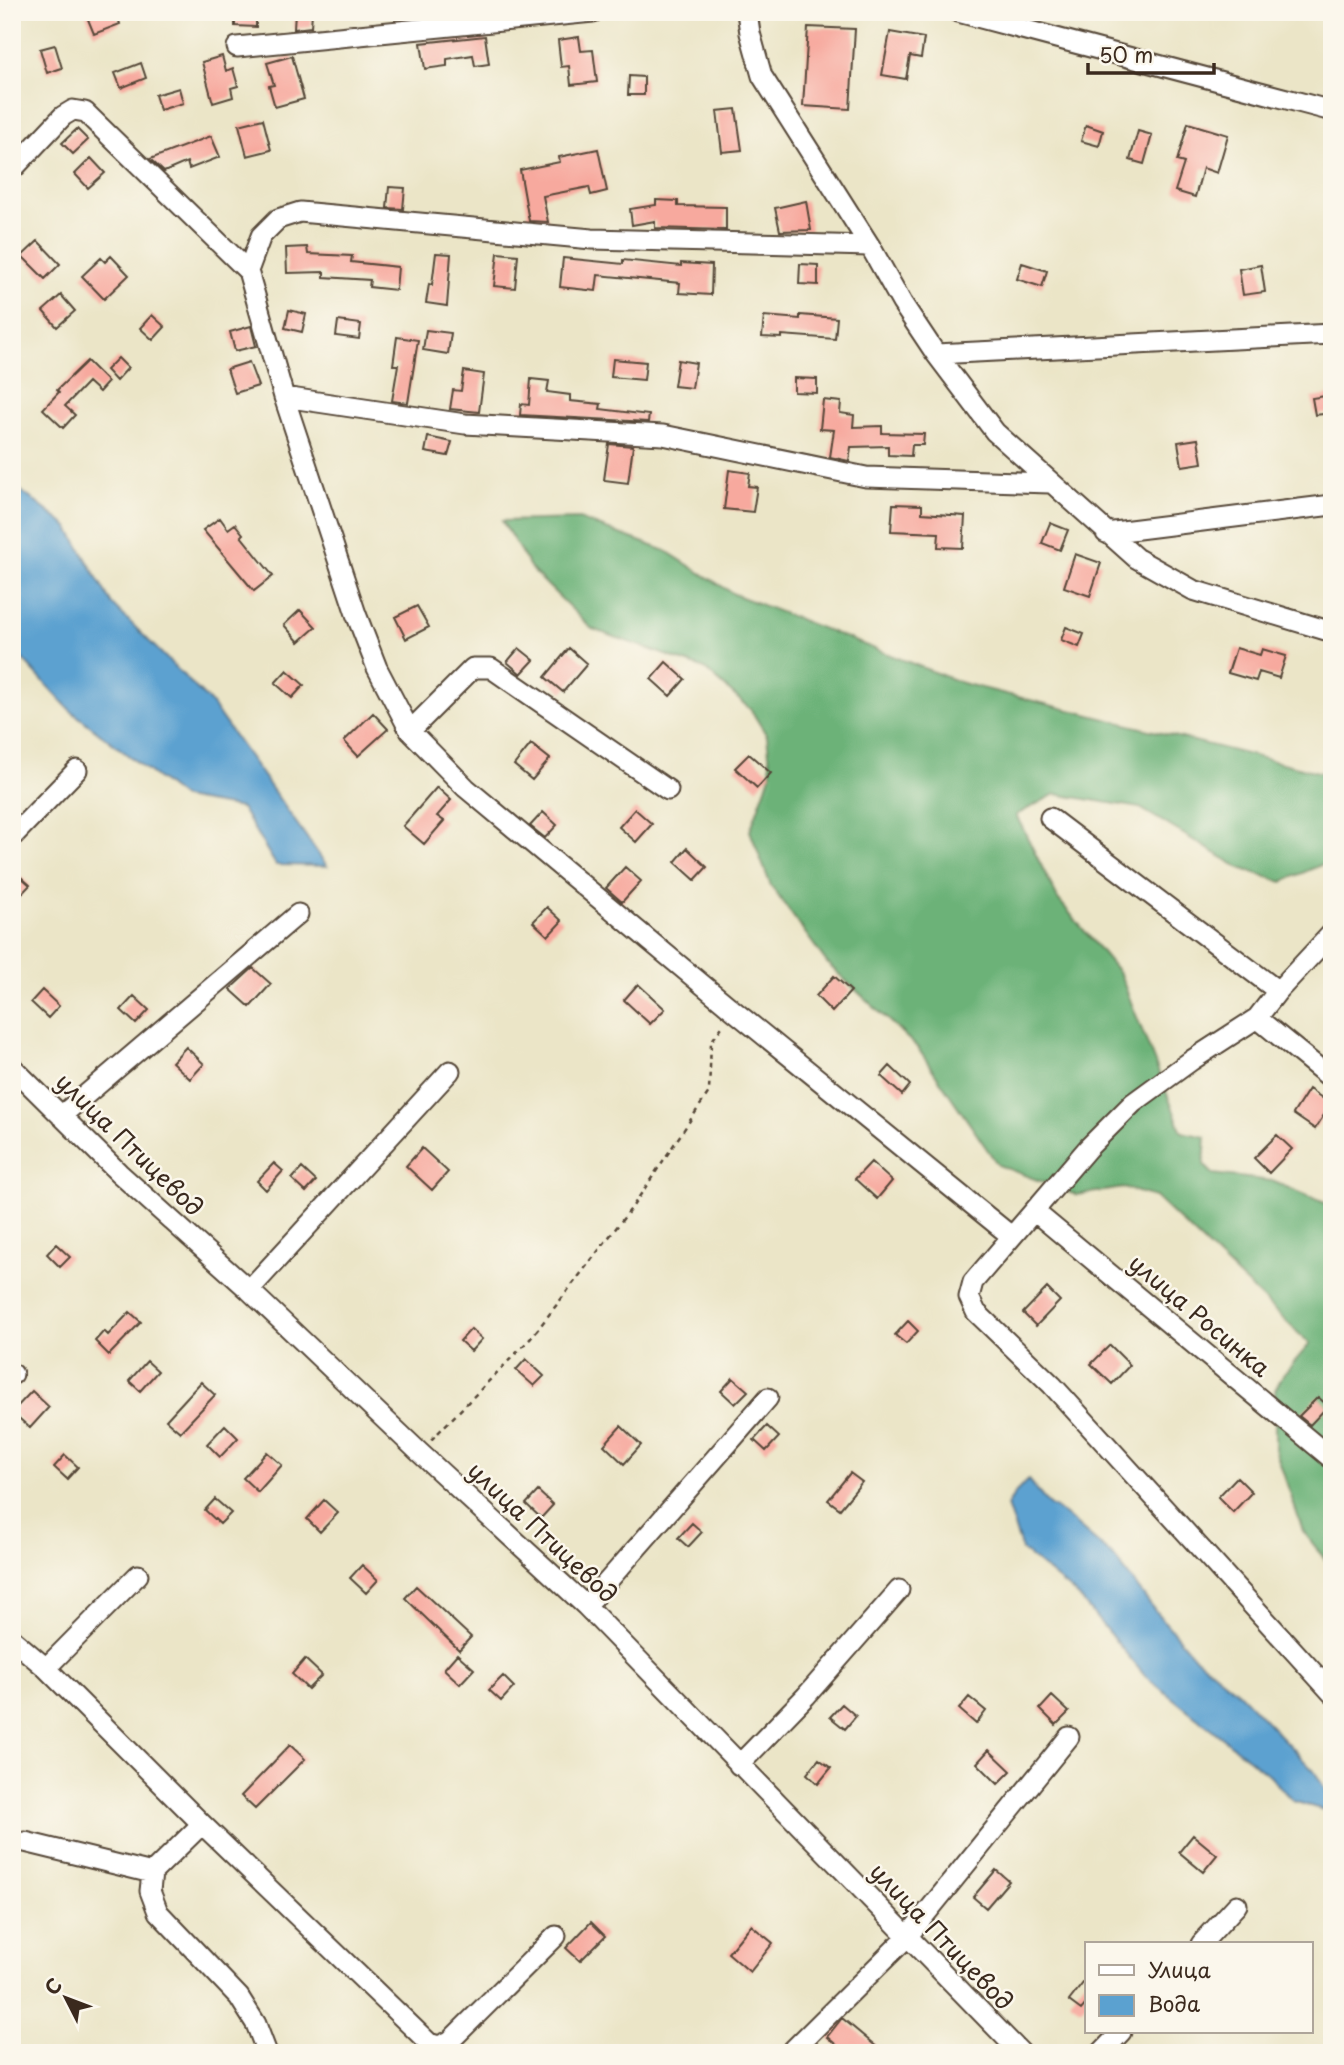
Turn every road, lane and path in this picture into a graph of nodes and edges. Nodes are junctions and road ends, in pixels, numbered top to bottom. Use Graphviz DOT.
graph roads {
  1 [pos="593,12"];
  2 [pos="747,12"];
  3 [pos="958,12"];
  4 [pos="237,47"];
  5 [pos="1332,111"];
  6 [pos="12,170"];
  7 [pos="870,246"];
  8 [pos="248,271"];
  9 [pos="1332,334"];
  10 [pos="936,354"];
  11 [pos="284,397"];
  12 [pos="1050,483"];
  13 [pos="1332,505"];
  14 [pos="1106,533"];
  15 [pos="1332,632"];
  16 [pos="410,731"];
  17 [pos="77,770"];
  18 [pos="668,790"];
  19 [pos="1050,818"];
  20 [pos="12,837"];
  21 [pos="298,914"];
  22 [pos="1332,933"];
  23 [pos="1278,991"];
  24 [pos="733,1010"];
  25 [pos="1257,1018"];
  26 [pos="12,1067"];
  27 [pos="450,1071"];
  28 [pos="1332,1079"];
  29 [pos="61,1116"];
  30 [pos="1034,1211"];
  31 [pos="1011,1236"];
  32 [pos="249,1290"];
  33 [pos="768,1398"];
  34 [pos="419,1452"];
  35 [pos="1332,1458"];
  36 [pos="138,1574"];
  37 [pos="898,1590"];
  38 [pos="586,1606"];
  39 [pos="12,1639"];
  40 [pos="47,1668"];
  41 [pos="1332,1693"];
  42 [pos="1069,1737"];
  43 [pos="739,1765"];
  44 [pos="202,1824"];
  45 [pos="25,1842"];
  46 [pos="152,1873"];
  47 [pos="1237,1905"];
  48 [pos="556,1936"];
  49 [pos="907,1937"];
  50 [pos="1203,1942"];
  51 [pos="1119,2034"];
  52 [pos="267,2053"];
  53 [pos="790,2053"];
  54 [pos="1021,2053"];
  55 [pos="1101,2053"];
  1 -- 4 [label="street"];
  2 -- 7 [label="street"];
  3 -- 5 [label="street"];
  6 -- 8 [label="street"];
  7 -- 8 [label="street"];
  7 -- 10 [label="street"];
  8 -- 11 [label="street"];
  9 -- 10 [label="street"];
  10 -- 12 [label="street"];
  11 -- 12 [label="street"];
  11 -- 16 [label="street"];
  12 -- 14 [label="street"];
  13 -- 14 [label="street"];
  14 -- 15 [label="street"];
  16 -- 18 [label="street"];
  16 -- 24 [label="street"];
  17 -- 20 [label="street"];
  19 -- 23 [label="street"];
  21 -- 29 [label="street"];
  22 -- 23 [label="street"];
  23 -- 25 [label="street"];
  24 -- 31 [label="street"];
  24 -- 34 [label="path"];
  25 -- 28 [label="street"];
  25 -- 30 [label="street"];
  26 -- 29 [label="street, улица Птицевод"];
  27 -- 32 [label="street"];
  29 -- 32 [label="street, улица Птицевод"];
  30 -- 31 [label="street"];
  30 -- 35 [label="street, улица Росинка"];
  31 -- 41 [label="street"];
  32 -- 34 [label="street, улица Птицевод"];
  33 -- 38 [label="street"];
  34 -- 38 [label="street, улица Птицевод"];
  36 -- 40 [label="street"];
  37 -- 43 [label="street"];
  38 -- 43 [label="street, улица Птицевод"];
  39 -- 40 [label="street"];
  40 -- 44 [label="street"];
  42 -- 49 [label="street"];
  43 -- 49 [label="street, улица Птицевод"];
  44 -- 46 [label="street"];
  44 -- 48 [label="street"];
  45 -- 46 [label="street"];
  46 -- 52 [label="street"];
  47 -- 50 [label="street"];
  49 -- 53 [label="street"];
  49 -- 54 [label="street, улица Птицевод"];
  51 -- 55 [label="street"];
}
